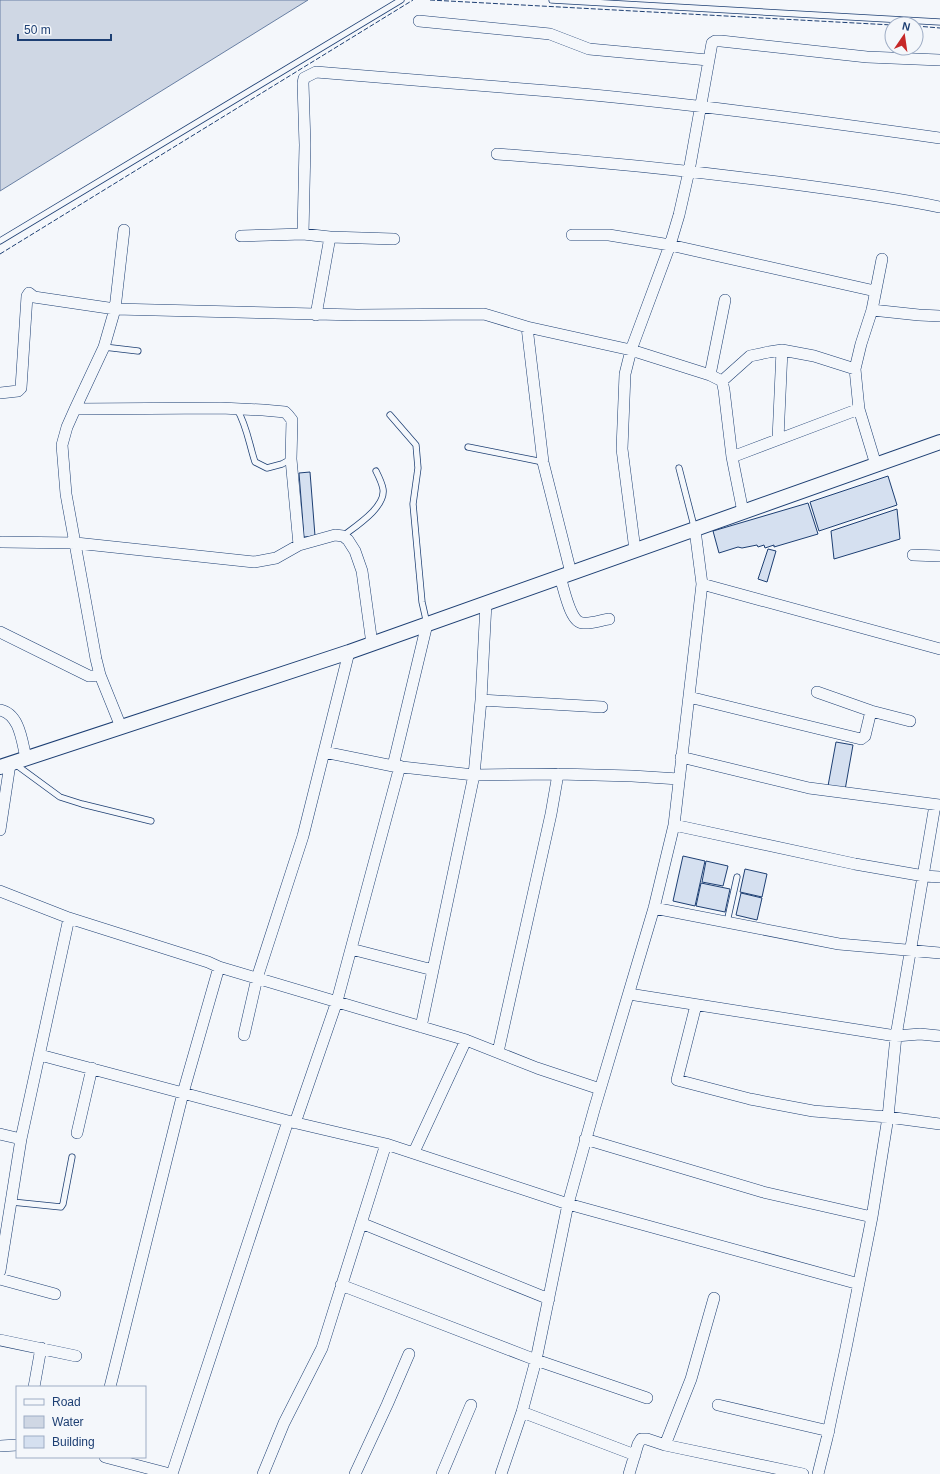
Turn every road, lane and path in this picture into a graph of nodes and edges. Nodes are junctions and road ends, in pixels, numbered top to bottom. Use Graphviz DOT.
graph roads {
  1 [pos="401,0"];
  2 [pos="552,0"];
  3 [pos="419,21"];
  4 [pos="940,22"];
  5 [pos="708,60"];
  6 [pos="940,60"];
  7 [pos="700,106"];
  8 [pos="940,138"];
  9 [pos="497,154"];
  10 [pos="689,171"];
  11 [pos="940,207"];
  12 [pos="124,230"];
  13 [pos="303,234"];
  14 [pos="572,235"];
  15 [pos="241,236"];
  16 [pos="330,238"];
  17 [pos="394,239"];
  18 [pos="0,242"];
  19 [pos="670,245"];
  20 [pos="882,259"];
  21 [pos="875,291"];
  22 [pos="725,300"];
  23 [pos="115,310"];
  24 [pos="872,310"];
  25 [pos="316,315"];
  26 [pos="940,316"];
  27 [pos="527,327"];
  28 [pos="104,347"];
  29 [pos="631,350"];
  30 [pos="782,350"];
  31 [pos="138,352"];
  32 [pos="856,369"];
  33 [pos="710,374"];
  34 [pos="722,381"];
  35 [pos="0,393"];
  36 [pos="75,409"];
  37 [pos="237,409"];
  38 [pos="859,410"];
  39 [pos="390,415"];
  40 [pos="778,439"];
  41 [pos="940,442"];
  42 [pos="468,447"];
  43 [pos="732,457"];
  44 [pos="292,459"];
  45 [pos="543,462"];
  46 [pos="876,465"];
  47 [pos="679,468"];
  48 [pos="376,471"];
  49 [pos="743,512"];
  50 [pos="695,530"];
  51 [pos="344,536"];
  52 [pos="2,542"];
  53 [pos="76,543"];
  54 [pos="299,545"];
  55 [pos="635,550"];
  56 [pos="913,554"];
  57 [pos="940,556"];
  58 [pos="566,575"];
  59 [pos="702,584"];
  60 [pos="486,603"];
  61 [pos="609,619"];
  62 [pos="427,624"];
  63 [pos="0,632"];
  64 [pos="372,644"];
  65 [pos="940,649"];
  66 [pos="349,652"];
  67 [pos="100,676"];
  68 [pos="817,692"];
  69 [pos="689,697"];
  70 [pos="481,700"];
  71 [pos="602,706"];
  72 [pos="0,710"];
  73 [pos="871,711"];
  74 [pos="910,721"];
  75 [pos="121,727"];
  76 [pos="324,752"];
  77 [pos="681,757"];
  78 [pos="12,763"];
  79 [pos="396,766"];
  80 [pos="558,774"];
  81 [pos="474,775"];
  82 [pos="679,779"];
  83 [pos="938,805"];
  84 [pos="151,821"];
  85 [pos="674,825"];
  86 [pos="0,830"];
  87 [pos="924,876"];
  88 [pos="737,877"];
  89 [pos="940,877"];
  90 [pos="0,891"];
  91 [pos="654,908"];
  92 [pos="69,918"];
  93 [pos="728,922"];
  94 [pos="351,949"];
  95 [pos="910,951"];
  96 [pos="940,953"];
  97 [pos="219,967"];
  98 [pos="433,970"];
  99 [pos="257,978"];
  100 [pos="629,994"];
  101 [pos="337,1001"];
  102 [pos="696,1005"];
  103 [pos="421,1027"];
  104 [pos="244,1035"];
  105 [pos="896,1036"];
  106 [pos="940,1036"];
  107 [pos="466,1040"];
  108 [pos="498,1052"];
  109 [pos="40,1054"];
  110 [pos="92,1068"];
  111 [pos="600,1089"];
  112 [pos="183,1093"];
  113 [pos="888,1117"];
  114 [pos="292,1122"];
  115 [pos="940,1124"];
  116 [pos="77,1132"];
  117 [pos="0,1134"];
  118 [pos="21,1139"];
  119 [pos="585,1139"];
  120 [pos="386,1144"];
  121 [pos="414,1152"];
  122 [pos="72,1157"];
  123 [pos="12,1202"];
  124 [pos="568,1204"];
  125 [pos="872,1217"];
  126 [pos="361,1223"];
  127 [pos="0,1272"];
  128 [pos="0,1279"];
  129 [pos="859,1284"];
  130 [pos="341,1286"];
  131 [pos="55,1294"];
  132 [pos="714,1298"];
  133 [pos="549,1299"];
  134 [pos="0,1340"];
  135 [pos="41,1348"];
  136 [pos="409,1354"];
  137 [pos="76,1356"];
  138 [pos="536,1360"];
  139 [pos="34,1386"];
  140 [pos="110,1386"];
  141 [pos="647,1398"];
  142 [pos="471,1405"];
  143 [pos="718,1405"];
  144 [pos="522,1412"];
  145 [pos="829,1431"];
  146 [pos="16,1445"];
  147 [pos="665,1445"];
  148 [pos="0,1446"];
  149 [pos="634,1455"];
  150 [pos="109,1458"];
  151 [pos="171,1474"];
  152 [pos="263,1474"];
  153 [pos="355,1474"];
  154 [pos="442,1474"];
  155 [pos="501,1474"];
  156 [pos="629,1474"];
  157 [pos="804,1474"];
  158 [pos="818,1474"];
  1 -- 18 [label="lane"];
  2 -- 4 [label="lane"];
  3 -- 5 [label="street"];
  5 -- 6 [label="street"];
  5 -- 7 [label="street"];
  7 -- 8 [label="street"];
  7 -- 10 [label="street"];
  7 -- 13 [label="street"];
  9 -- 10 [label="street"];
  10 -- 11 [label="street"];
  10 -- 19 [label="street"];
  12 -- 23 [label="street"];
  13 -- 15 [label="street"];
  13 -- 16 [label="street"];
  14 -- 19 [label="street"];
  16 -- 17 [label="street"];
  16 -- 25 [label="street"];
  19 -- 21 [label="street"];
  19 -- 29 [label="street"];
  20 -- 21 [label="street"];
  21 -- 24 [label="street"];
  22 -- 33 [label="street"];
  23 -- 25 [label="street"];
  23 -- 28 [label="street"];
  23 -- 35 [label="street"];
  24 -- 26 [label="street"];
  24 -- 32 [label="street"];
  25 -- 27 [label="street"];
  27 -- 29 [label="street"];
  27 -- 45 [label="street"];
  28 -- 31 [label="lane"];
  28 -- 36 [label="street"];
  29 -- 33 [label="street"];
  29 -- 55 [label="street"];
  30 -- 32 [label="street"];
  30 -- 34 [label="street"];
  30 -- 40 [label="street"];
  32 -- 38 [label="street"];
  33 -- 34 [label="street"];
  34 -- 43 [label="street"];
  36 -- 37 [label="street"];
  36 -- 53 [label="street"];
  37 -- 44 [label="lane"];
  37 -- 44 [label="street"];
  38 -- 40 [label="street"];
  38 -- 46 [label="street"];
  39 -- 62 [label="lane"];
  40 -- 43 [label="street"];
  41 -- 46 [label="street"];
  42 -- 45 [label="lane"];
  43 -- 49 [label="street"];
  44 -- 54 [label="street"];
  45 -- 58 [label="street"];
  46 -- 49 [label="street"];
  47 -- 50 [label="lane"];
  48 -- 51 [label="lane"];
  49 -- 50 [label="street"];
  50 -- 55 [label="street"];
  50 -- 59 [label="street"];
  51 -- 54 [label="street"];
  51 -- 64 [label="street"];
  52 -- 53 [label="street"];
  53 -- 54 [label="street"];
  53 -- 67 [label="street"];
  55 -- 58 [label="street"];
  56 -- 57 [label="street"];
  58 -- 60 [label="street"];
  58 -- 61 [label="street"];
  59 -- 65 [label="street"];
  59 -- 69 [label="street"];
  60 -- 62 [label="street"];
  60 -- 70 [label="street"];
  62 -- 64 [label="street"];
  62 -- 79 [label="street"];
  63 -- 67 [label="street"];
  64 -- 66 [label="street"];
  66 -- 75 [label="street"];
  66 -- 76 [label="street"];
  67 -- 75 [label="street"];
  68 -- 73 [label="street"];
  69 -- 73 [label="street"];
  69 -- 77 [label="street"];
  70 -- 71 [label="street"];
  70 -- 81 [label="street"];
  72 -- 78 [label="street"];
  73 -- 74 [label="street"];
  75 -- 78 [label="street"];
  76 -- 79 [label="street"];
  76 -- 99 [label="street"];
  77 -- 82 [label="street"];
  77 -- 83 [label="street"];
  78 -- 84 [label="lane"];
  78 -- 86 [label="street"];
  79 -- 81 [label="street"];
  79 -- 94 [label="street"];
  80 -- 81 [label="street"];
  80 -- 82 [label="street"];
  80 -- 108 [label="street"];
  81 -- 98 [label="street"];
  82 -- 85 [label="street"];
  83 -- 87 [label="street"];
  85 -- 87 [label="street"];
  85 -- 91 [label="street"];
  87 -- 89 [label="street"];
  87 -- 95 [label="street"];
  88 -- 93 [label="lane"];
  90 -- 92 [label="street"];
  91 -- 93 [label="street"];
  91 -- 100 [label="street"];
  92 -- 97 [label="street"];
  92 -- 109 [label="street"];
  93 -- 95 [label="street"];
  94 -- 98 [label="street"];
  94 -- 101 [label="street"];
  95 -- 96 [label="street"];
  95 -- 105 [label="street"];
  97 -- 99 [label="street"];
  97 -- 112 [label="street"];
  98 -- 103 [label="street"];
  99 -- 101 [label="street"];
  99 -- 104 [label="street"];
  100 -- 102 [label="street"];
  100 -- 111 [label="street"];
  101 -- 103 [label="street"];
  101 -- 114 [label="street"];
  102 -- 105 [label="street"];
  102 -- 113 [label="street"];
  103 -- 107 [label="street"];
  105 -- 106 [label="street"];
  105 -- 113 [label="street"];
  107 -- 108 [label="street"];
  107 -- 121 [label="street"];
  108 -- 111 [label="street"];
  109 -- 110 [label="street"];
  109 -- 118 [label="street"];
  110 -- 112 [label="street"];
  110 -- 116 [label="street"];
  111 -- 119 [label="street"];
  112 -- 114 [label="street"];
  112 -- 140 [label="street"];
  113 -- 115 [label="street"];
  113 -- 125 [label="street"];
  114 -- 120 [label="street"];
  114 -- 151 [label="street"];
  117 -- 118 [label="street"];
  118 -- 123 [label="street"];
  119 -- 124 [label="street"];
  119 -- 125 [label="street"];
  120 -- 121 [label="street"];
  120 -- 126 [label="street"];
  121 -- 124 [label="street"];
  122 -- 123 [label="lane"];
  123 -- 127 [label="street"];
  124 -- 129 [label="street"];
  124 -- 133 [label="street"];
  125 -- 129 [label="street"];
  126 -- 130 [label="street"];
  126 -- 133 [label="street"];
  128 -- 131 [label="street"];
  129 -- 145 [label="street"];
  130 -- 138 [label="street"];
  130 -- 152 [label="street"];
  132 -- 147 [label="street"];
  133 -- 138 [label="street"];
  134 -- 135 [label="street"];
  135 -- 137 [label="street"];
  135 -- 139 [label="street"];
  136 -- 153 [label="street"];
  138 -- 141 [label="street"];
  138 -- 144 [label="street"];
  142 -- 154 [label="street"];
  143 -- 145 [label="street"];
  144 -- 149 [label="street"];
  144 -- 155 [label="street"];
  145 -- 158 [label="street"];
  146 -- 148 [label="street"];
  147 -- 149 [label="street"];
  147 -- 157 [label="street"];
  149 -- 156 [label="street"];
  150 -- 151 [label="street"];
}
